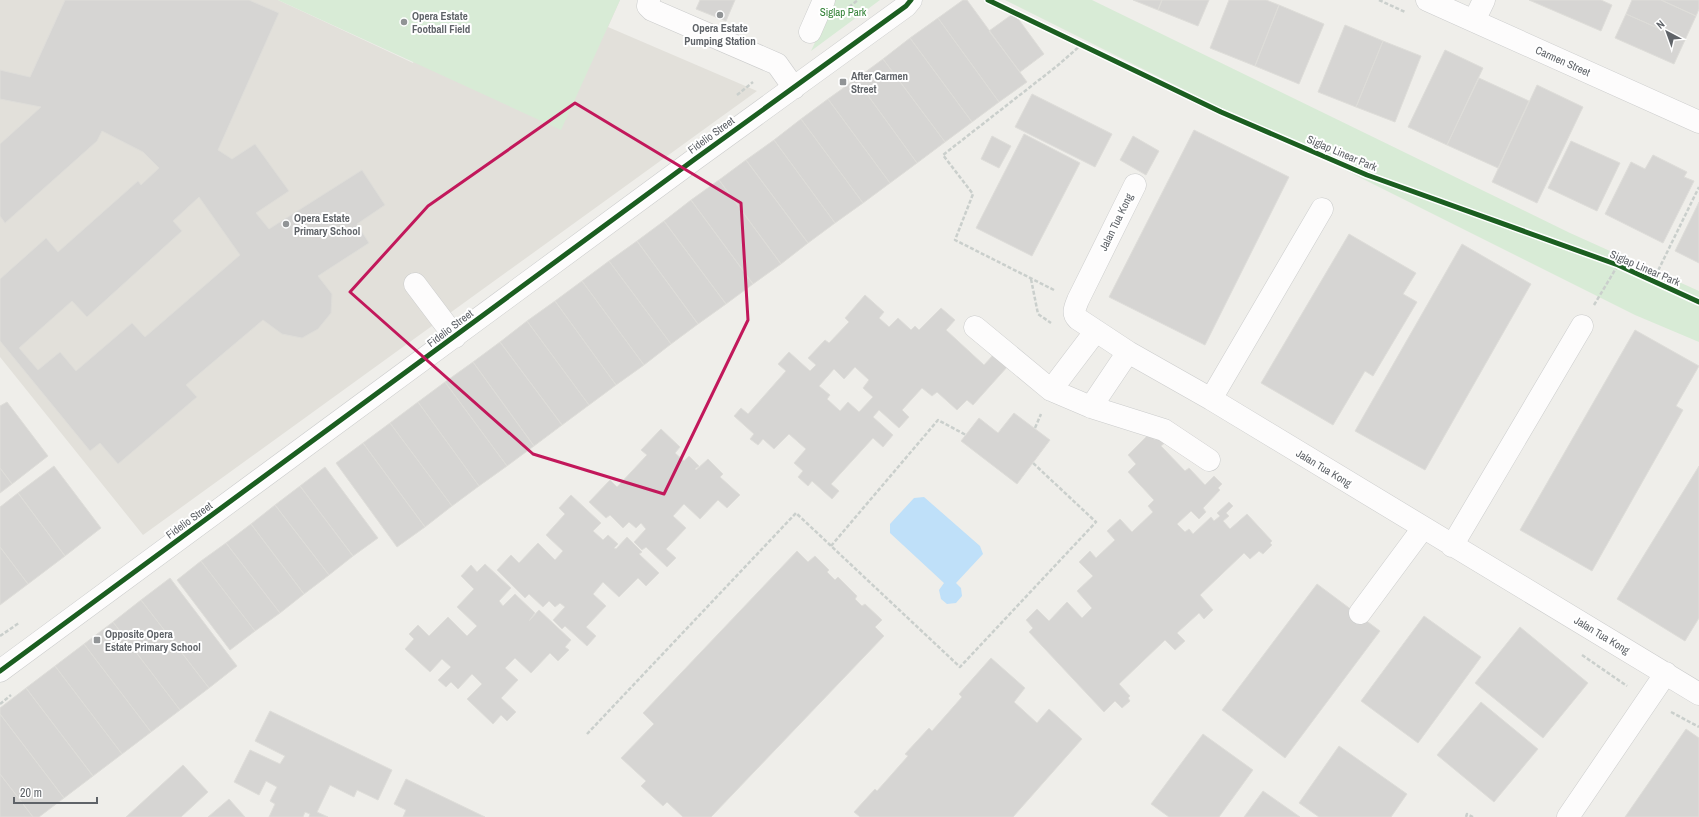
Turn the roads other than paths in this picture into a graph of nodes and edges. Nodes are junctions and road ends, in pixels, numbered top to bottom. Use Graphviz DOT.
graph roads {
  1 [pos="649,0"];
  2 [pos="824,0"];
  3 [pos="911,0"];
  4 [pos="1427,0"];
  5 [pos="1484,0"];
  6 [pos="1474,21"];
  7 [pos="810,32"];
  8 [pos="794,88"];
  9 [pos="1699,122"];
  10 [pos="1135,185"];
  11 [pos="1322,209"];
  12 [pos="415,284"];
  13 [pos="1582,326"];
  14 [pos="975,327"];
  15 [pos="1095,332"];
  16 [pos="455,337"];
  17 [pos="1128,352"];
  18 [pos="1051,390"];
  19 [pos="1211,400"];
  20 [pos="1091,407"];
  21 [pos="1209,460"];
  22 [pos="1423,528"];
  23 [pos="1452,546"];
  24 [pos="1360,613"];
  25 [pos="0,671"];
  26 [pos="1666,673"];
  27 [pos="1699,694"];
  28 [pos="1568,817"];
  1 -- 8 [label="street"];
  2 -- 7 [label="street"];
  3 -- 8 [label="street, Fidelio Street"];
  4 -- 6 [label="street, Carmen Street"];
  5 -- 6 [label="street"];
  6 -- 9 [label="street, Carmen Street"];
  8 -- 16 [label="street, Fidelio Street"];
  10 -- 15 [label="street, Jalan Tua Kong"];
  11 -- 19 [label="street"];
  12 -- 16 [label="street"];
  13 -- 23 [label="street"];
  14 -- 18 [label="street"];
  15 -- 17 [label="street, Jalan Tua Kong"];
  15 -- 18 [label="street"];
  16 -- 25 [label="street, Fidelio Street"];
  17 -- 19 [label="street, Jalan Tua Kong"];
  17 -- 20 [label="street"];
  18 -- 20 [label="street"];
  19 -- 22 [label="street, Jalan Tua Kong"];
  20 -- 21 [label="street"];
  22 -- 23 [label="street, Jalan Tua Kong"];
  22 -- 24 [label="street"];
  23 -- 26 [label="street, Jalan Tua Kong"];
  26 -- 27 [label="street, Jalan Tua Kong"];
  26 -- 28 [label="street"];
}
